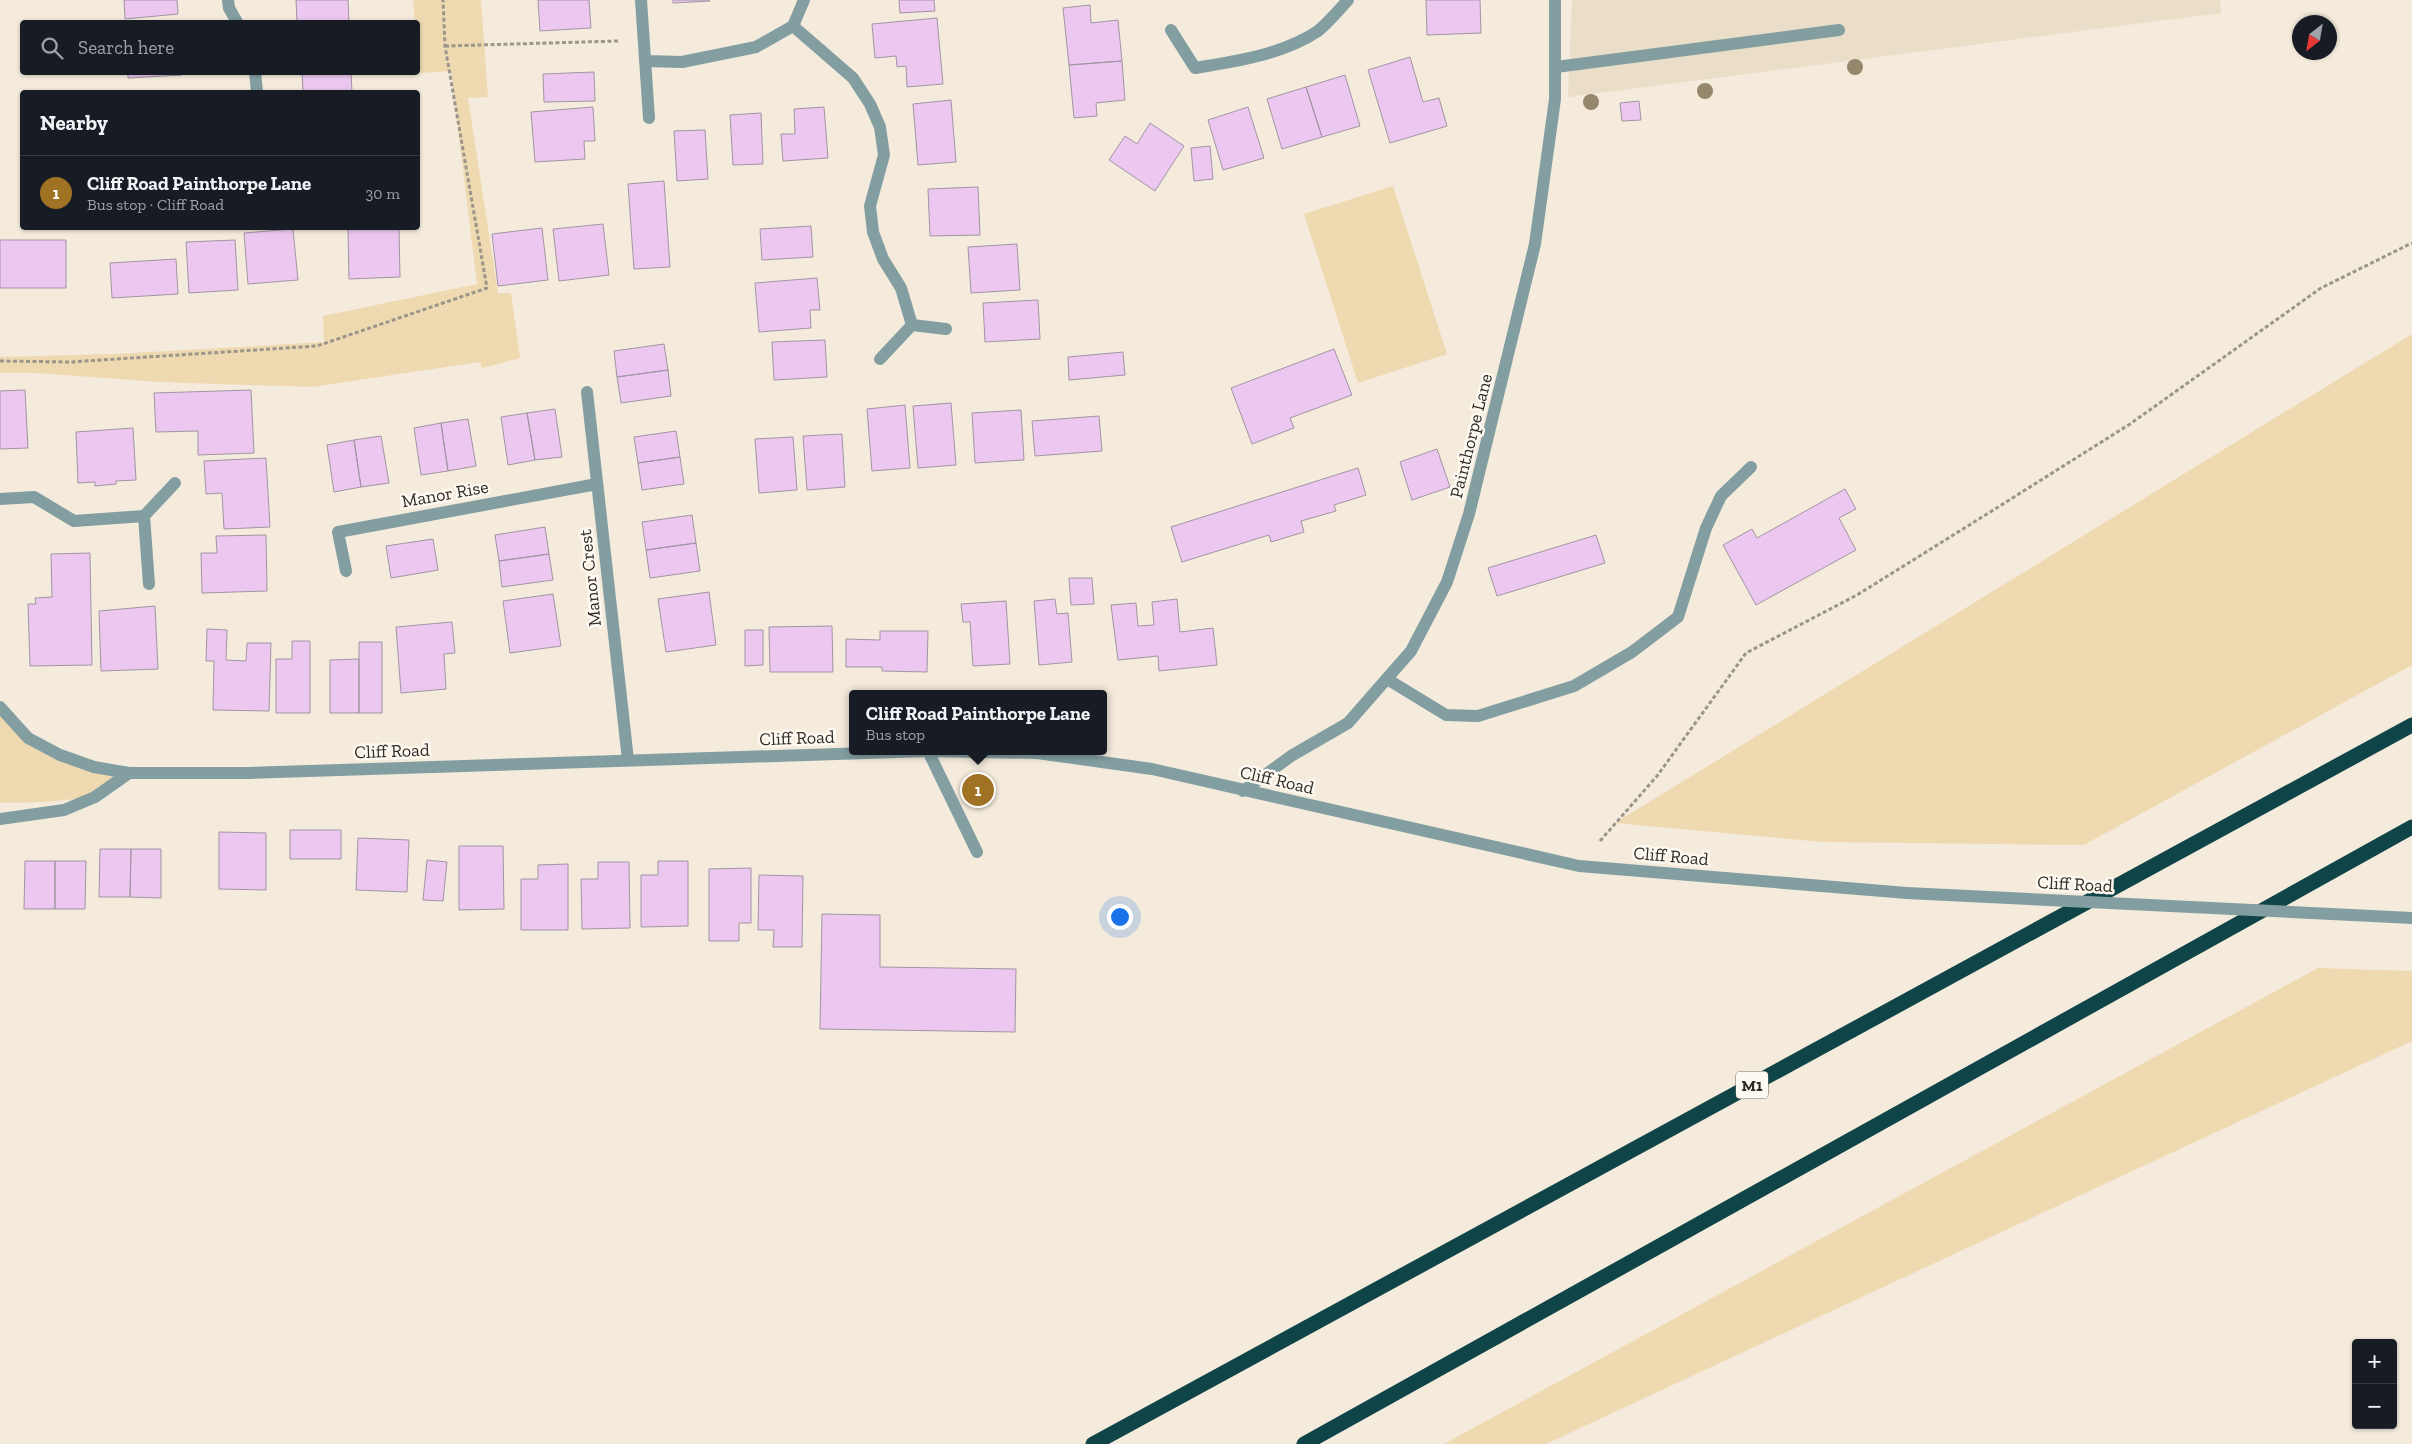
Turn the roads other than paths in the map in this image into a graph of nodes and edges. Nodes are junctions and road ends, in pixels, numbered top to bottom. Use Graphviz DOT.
graph roads {
  1 [pos="228,0"];
  2 [pos="642,0"];
  3 [pos="804,0"];
  4 [pos="1348,0"];
  5 [pos="1555,0"];
  6 [pos="236,20"];
  7 [pos="793,26"];
  8 [pos="1171,30"];
  9 [pos="1839,30"];
  10 [pos="645,61"];
  11 [pos="1556,67"];
  12 [pos="255,75"];
  13 [pos="257,90"];
  14 [pos="649,118"];
  15 [pos="912,324"];
  16 [pos="946,329"];
  17 [pos="880,359"];
  18 [pos="587,392"];
  19 [pos="1751,467"];
  20 [pos="174,483"];
  21 [pos="597,484"];
  22 [pos="0,499"];
  23 [pos="144,516"];
  24 [pos="346,571"];
  25 [pos="149,584"];
  26 [pos="1387,679"];
  27 [pos="0,707"];
  28 [pos="2412,725"];
  29 [pos="849,753"];
  30 [pos="930,755"];
  31 [pos="1052,755"];
  32 [pos="628,760"];
  33 [pos="129,773"];
  34 [pos="1243,791"];
  35 [pos="0,819"];
  36 [pos="2412,827"];
  37 [pos="977,852"];
  38 [pos="2412,918"];
  39 [pos="1093,1444"];
  40 [pos="1304,1444"];
  1 -- 6 [label="street"];
  2 -- 10 [label="street"];
  3 -- 7 [label="street"];
  4 -- 8 [label="street"];
  5 -- 11 [label="street, Painthorpe Lane"];
  7 -- 10 [label="street"];
  7 -- 15 [label="street"];
  9 -- 11 [label="street"];
  10 -- 14 [label="street"];
  11 -- 26 [label="street, Painthorpe Lane"];
  12 -- 13 [label="street"];
  15 -- 16 [label="street"];
  15 -- 17 [label="street"];
  18 -- 21 [label="street, Manor Crest"];
  19 -- 26 [label="street"];
  20 -- 23 [label="street"];
  21 -- 24 [label="street, Manor Rise"];
  21 -- 32 [label="street, Manor Crest"];
  22 -- 23 [label="street"];
  23 -- 25 [label="street"];
  26 -- 34 [label="street, Painthorpe Lane"];
  27 -- 33 [label="street, Cliff Road"];
  28 -- 39 [label="highway, M1"];
  29 -- 32 [label="street, Cliff Road"];
  30 -- 37 [label="street"];
  31 -- 34 [label="street, Cliff Road"];
  32 -- 33 [label="street, Cliff Road"];
  33 -- 35 [label="street"];
  34 -- 38 [label="street, Cliff Road, bridge"];
  36 -- 40 [label="highway"];
}
